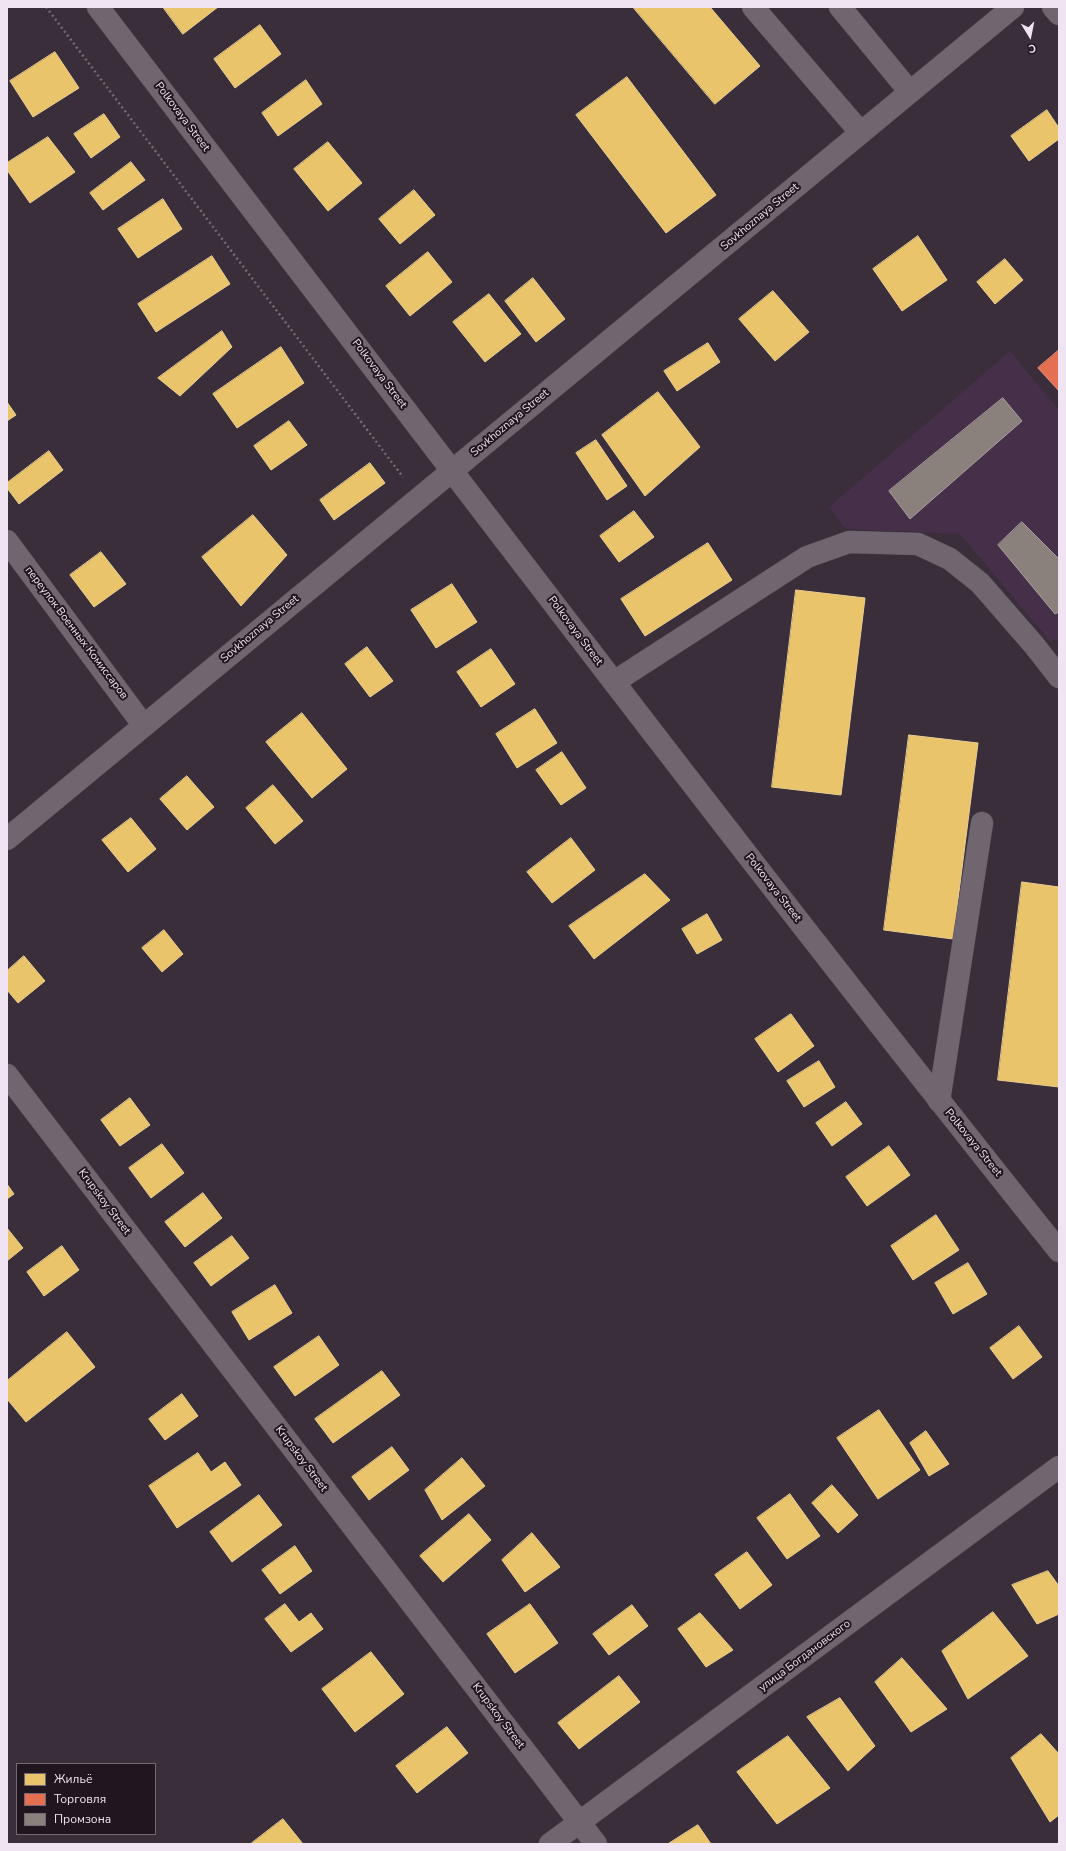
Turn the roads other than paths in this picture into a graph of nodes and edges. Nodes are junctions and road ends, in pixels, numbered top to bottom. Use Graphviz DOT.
graph roads {
  1 [pos="98,7"];
  2 [pos="753,7"];
  3 [pos="840,7"];
  4 [pos="1014,7"];
  5 [pos="1053,7"];
  6 [pos="1059,14"];
  7 [pos="910,92"];
  8 [pos="861,133"];
  9 [pos="453,470"];
  10 [pos="7,541"];
  11 [pos="1059,677"];
  12 [pos="614,682"];
  13 [pos="144,726"];
  14 [pos="982,823"];
  15 [pos="7,839"];
  16 [pos="7,1075"];
  17 [pos="939,1101"];
  18 [pos="1059,1251"];
  19 [pos="1059,1467"];
  20 [pos="580,1823"];
  21 [pos="550,1844"];
  22 [pos="596,1844"];
  1 -- 9 [label="street, Polkovaya Street"];
  2 -- 8 [label="street"];
  3 -- 7 [label="street"];
  4 -- 7 [label="street, Sovkhoznaya Street"];
  5 -- 6 [label="street"];
  7 -- 8 [label="street, Sovkhoznaya Street"];
  8 -- 9 [label="street, Sovkhoznaya Street"];
  9 -- 12 [label="street, Polkovaya Street"];
  9 -- 13 [label="street, Sovkhoznaya Street"];
  10 -- 13 [label="street, переулок Военных Комиссаров"];
  11 -- 12 [label="street"];
  12 -- 17 [label="street, Polkovaya Street"];
  13 -- 15 [label="street, Sovkhoznaya Street"];
  14 -- 17 [label="street"];
  16 -- 20 [label="street, Krupskoy Street"];
  17 -- 18 [label="street, Polkovaya Street"];
  19 -- 20 [label="street, улица Богдановского"];
  20 -- 21 [label="street, улица Богдановского"];
  20 -- 22 [label="street, Krupskoy Street"];
}
